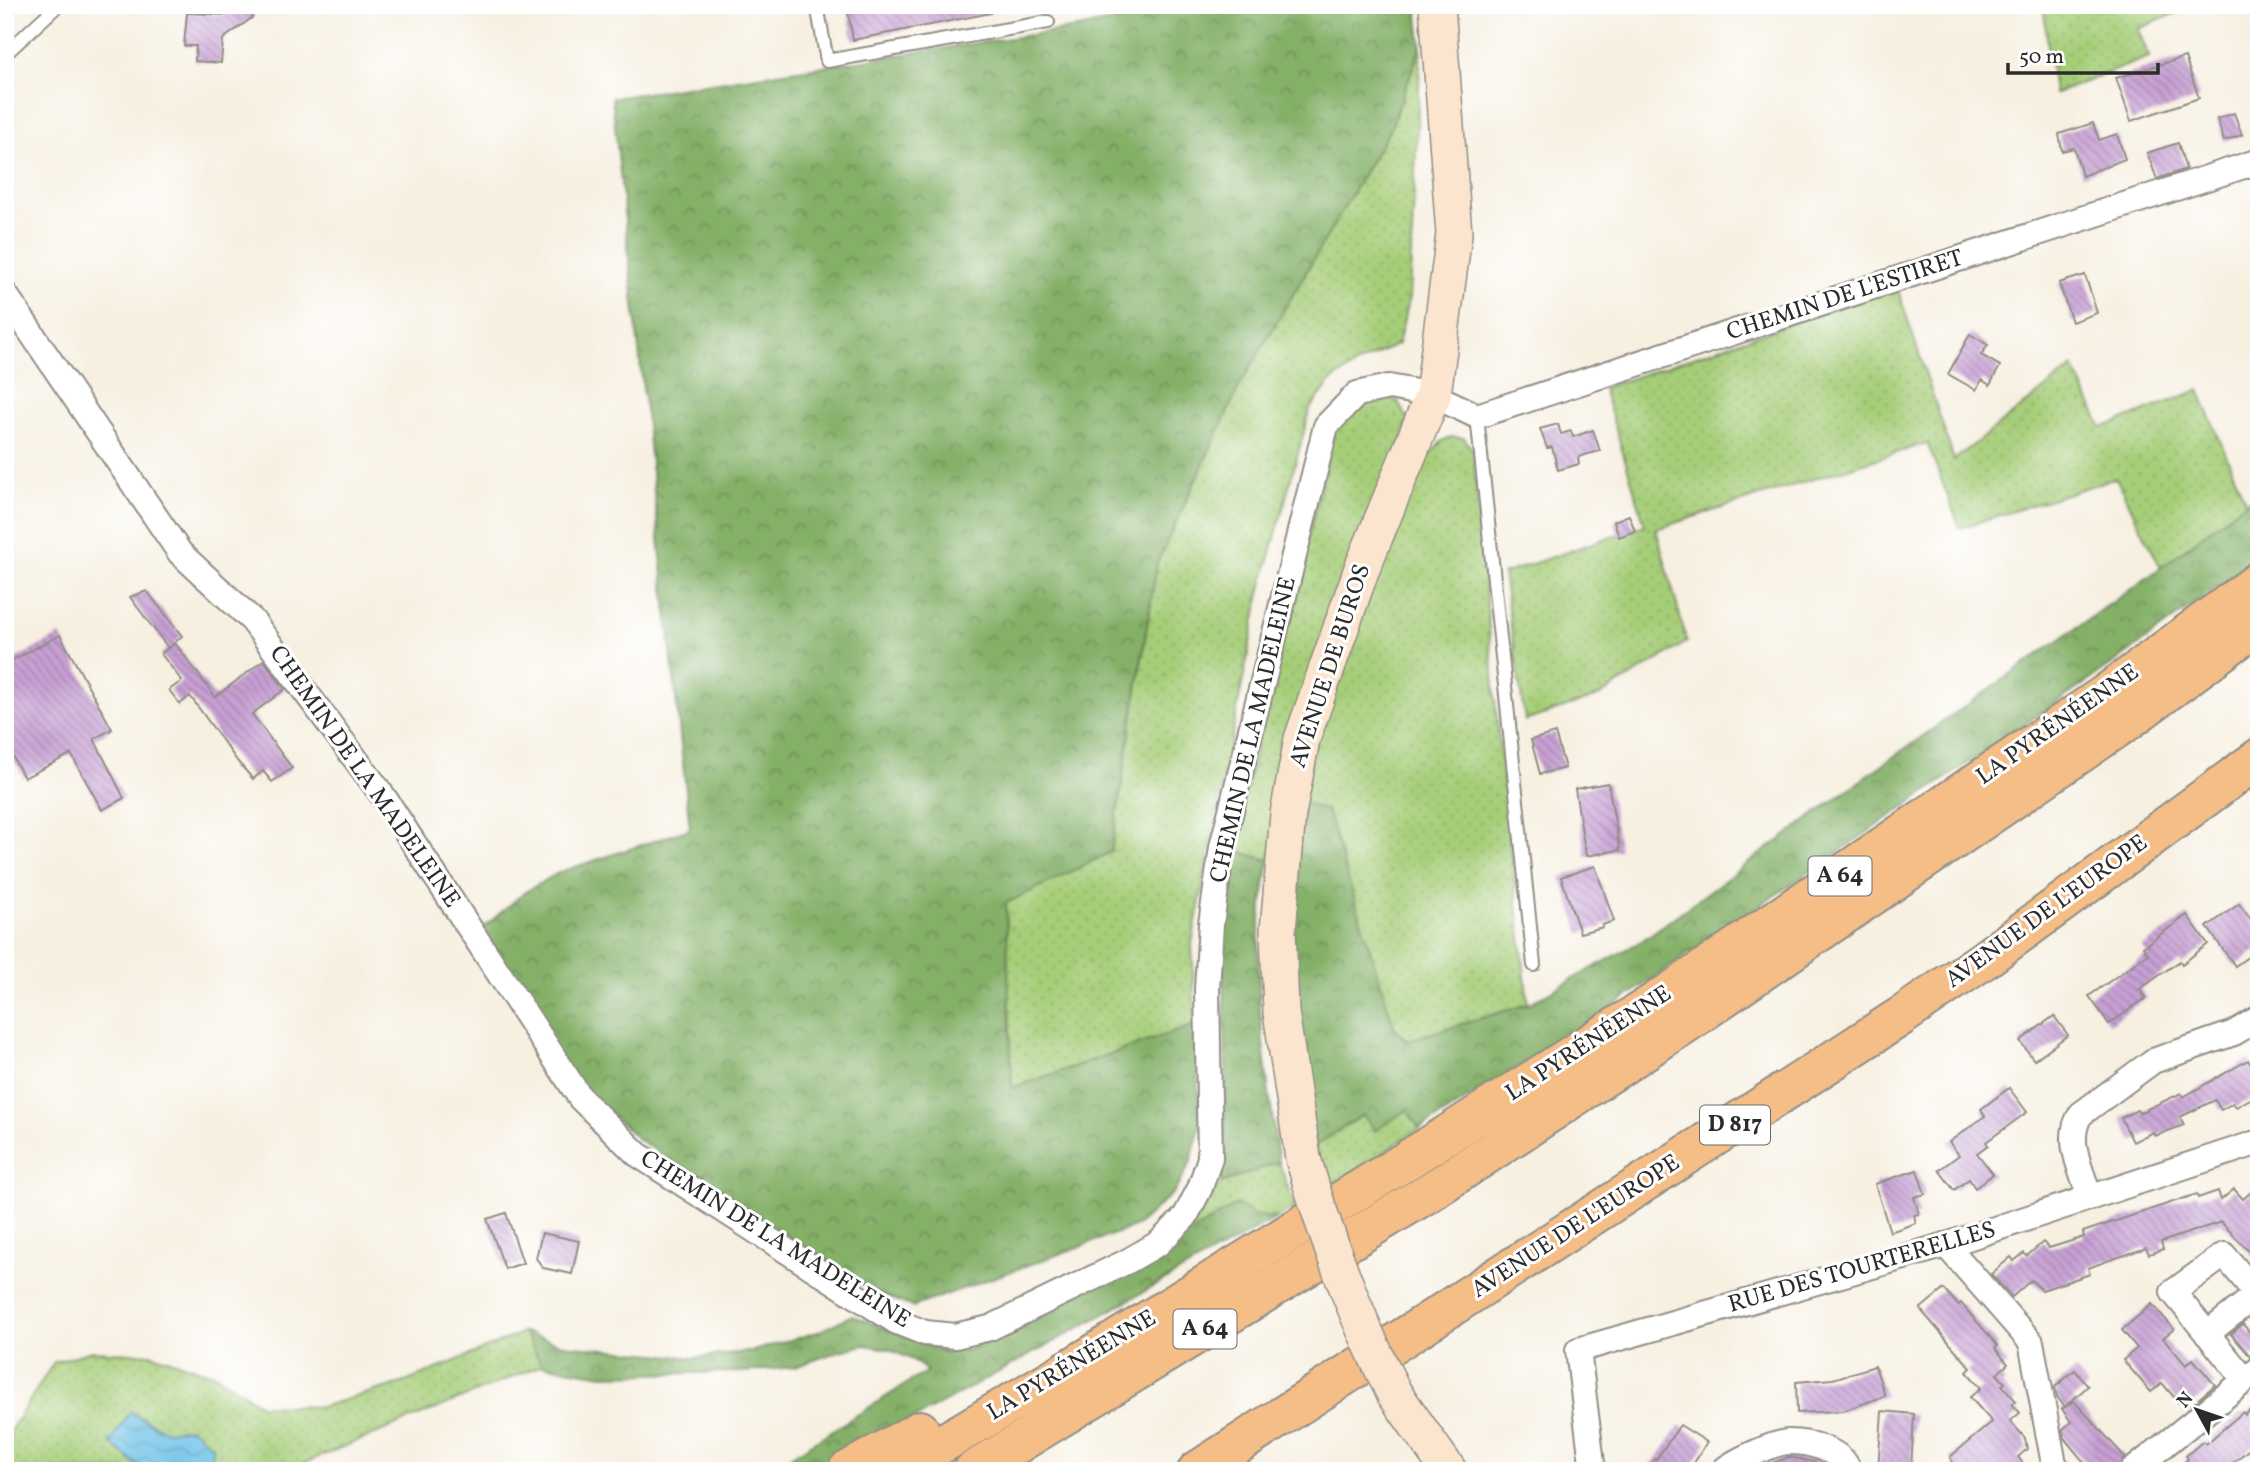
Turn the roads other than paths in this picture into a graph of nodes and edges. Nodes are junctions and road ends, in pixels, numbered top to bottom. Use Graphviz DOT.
graph roads {
  1 [pos="58,5"];
  2 [pos="817,5"];
  3 [pos="1437,5"];
  4 [pos="1048,22"];
  5 [pos="5,54"];
  6 [pos="2259,161"];
  7 [pos="5,294"];
  8 [pos="1433,395"];
  9 [pos="1477,416"];
  10 [pos="2259,581"];
  11 [pos="2259,624"];
  12 [pos="2259,758"];
  13 [pos="1534,965"];
  14 [pos="2259,1018"];
  15 [pos="2259,1142"];
  16 [pos="2090,1198"];
  17 [pos="1946,1245"];
  18 [pos="2207,1334"];
  19 [pos="1074,1366"];
  20 [pos="2252,1374"];
  21 [pos="847,1471"];
  22 [pos="896,1471"];
  23 [pos="973,1471"];
  24 [pos="1197,1471"];
  25 [pos="1450,1471"];
  26 [pos="1593,1471"];
  27 [pos="1723,1471"];
  28 [pos="1849,1471"];
  29 [pos="2060,1471"];
  30 [pos="2132,1471"];
  1 -- 5 [label="lane"];
  2 -- 4 [label="lane"];
  3 -- 8 [label="street, AVENUE DE BUROS"];
  6 -- 9 [label="street, CHEMIN DE L'ESTIRET"];
  7 -- 8 [label="street, CHEMIN DE LA MADELEINE"];
  8 -- 9 [label="street"];
  8 -- 25 [label="street, AVENUE DE BUROS, bridge"];
  9 -- 13 [label="lane"];
  10 -- 19 [label="main road, LA PYRÉNÉENNE / A 64"];
  11 -- 23 [label="main road, LA PYRÉNÉENNE / A 64"];
  12 -- 24 [label="main road, AVENUE DE L'EUROPE / D 817"];
  14 -- 16 [label="street"];
  15 -- 16 [label="street, RUE DES TOURTERELLES"];
  16 -- 17 [label="street, RUE DES TOURTERELLES"];
  17 -- 26 [label="street, RUE DES TOURTERELLES"];
  17 -- 29 [label="street"];
  18 -- 20 [label="street"];
  19 -- 21 [label="main road"];
  19 -- 22 [label="main road, LA PYRÉNÉENNE / A 64"];
  20 -- 30 [label="street"];
  27 -- 28 [label="street"];
}
